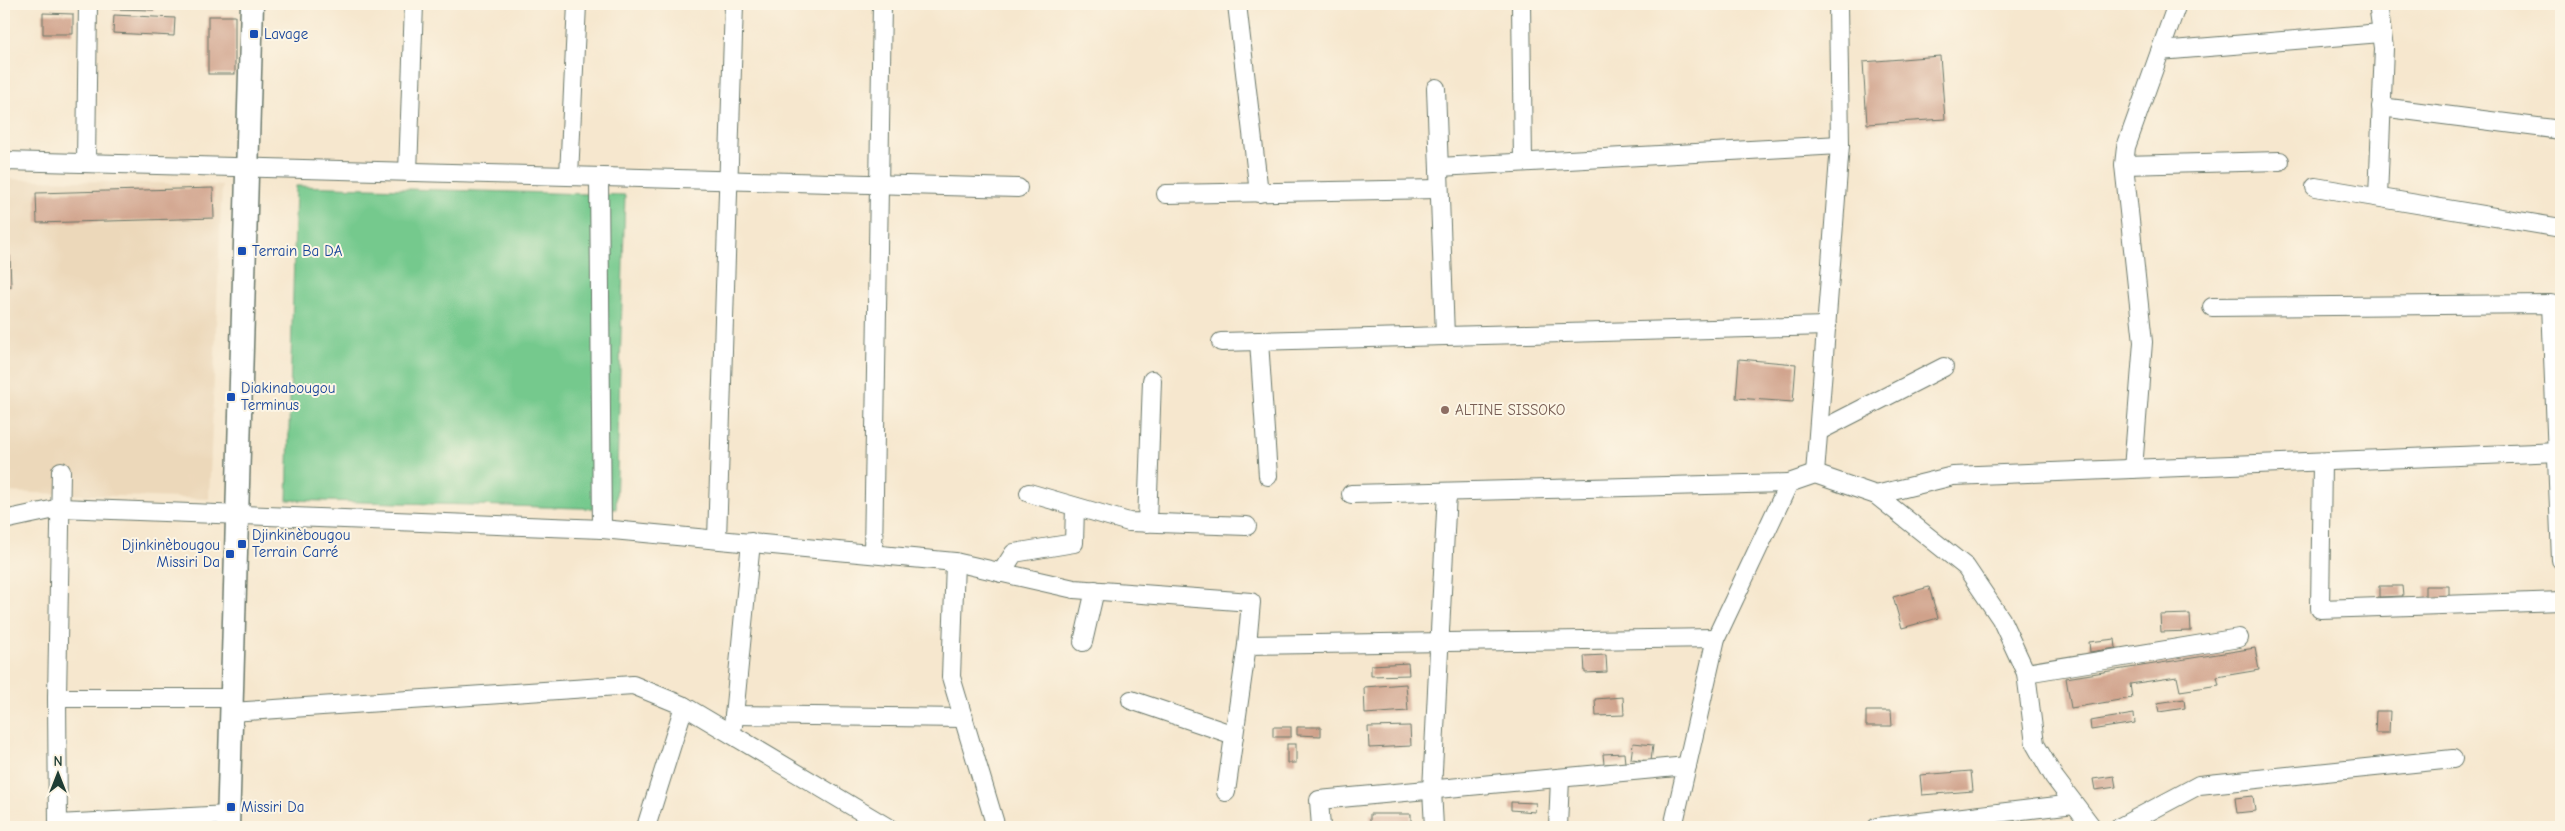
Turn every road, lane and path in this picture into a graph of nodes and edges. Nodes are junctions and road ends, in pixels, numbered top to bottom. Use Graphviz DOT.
graph roads {
  1 [pos="88,4"];
  2 [pos="252,4"];
  3 [pos="414,4"];
  4 [pos="577,4"];
  5 [pos="734,4"];
  6 [pos="882,4"];
  7 [pos="1237,4"];
  8 [pos="1521,4"];
  9 [pos="1838,4"];
  10 [pos="2177,4"];
  11 [pos="2378,4"];
  12 [pos="2382,33"];
  13 [pos="2160,51"];
  14 [pos="1436,88"];
  15 [pos="2382,107"];
  16 [pos="2561,130"];
  17 [pos="1840,145"];
  18 [pos="4,161"];
  19 [pos="2280,161"];
  20 [pos="1523,162"];
  21 [pos="86,163"];
  22 [pos="2124,165"];
  23 [pos="1439,166"];
  24 [pos="247,168"];
  25 [pos="408,172"];
  26 [pos="569,176"];
  27 [pos="599,177"];
  28 [pos="729,181"];
  29 [pos="879,184"];
  30 [pos="2315,186"];
  31 [pos="1018,188"];
  32 [pos="1439,189"];
  33 [pos="1259,192"];
  34 [pos="1166,194"];
  35 [pos="2378,197"];
  36 [pos="2561,228"];
  37 [pos="2212,307"];
  38 [pos="1827,326"];
  39 [pos="1445,336"];
  40 [pos="1259,341"];
  41 [pos="1222,342"];
  42 [pos="1944,367"];
  43 [pos="1152,380"];
  44 [pos="1819,431"];
  45 [pos="2559,452"];
  46 [pos="2322,462"];
  47 [pos="2133,469"];
  48 [pos="62,471"];
  49 [pos="1815,474"];
  50 [pos="1268,476"];
  51 [pos="1789,483"];
  52 [pos="1447,492"];
  53 [pos="1029,493"];
  54 [pos="1351,494"];
  55 [pos="1876,495"];
  56 [pos="1075,506"];
  57 [pos="60,508"];
  58 [pos="237,516"];
  59 [pos="4,520"];
  60 [pos="1147,523"];
  61 [pos="1247,526"];
  62 [pos="602,529"];
  63 [pos="717,539"];
  64 [pos="752,542"];
  65 [pos="873,554"];
  66 [pos="2561,560"];
  67 [pos="955,562"];
  68 [pos="1001,572"];
  69 [pos="1095,590"];
  70 [pos="2561,601"];
  71 [pos="1716,638"];
  72 [pos="2239,638"];
  73 [pos="1083,642"];
  74 [pos="1439,642"];
  75 [pos="1247,645"];
  76 [pos="2026,673"];
  77 [pos="57,698"];
  78 [pos="1132,700"];
  79 [pos="232,705"];
  80 [pos="684,706"];
  81 [pos="734,715"];
  82 [pos="964,718"];
  83 [pos="732,734"];
  84 [pos="1234,736"];
  85 [pos="2453,759"];
  86 [pos="1687,766"];
  87 [pos="1560,778"];
  88 [pos="1432,790"];
  89 [pos="1226,792"];
  90 [pos="2074,804"];
  91 [pos="228,821"];
  92 [pos="58,826"];
  93 [pos="646,827"];
  94 [pos="888,827"];
  95 [pos="996,827"];
  96 [pos="1321,827"];
  97 [pos="1434,827"];
  98 [pos="1558,827"];
  99 [pos="1673,827"];
  100 [pos="1877,827"];
  101 [pos="2092,827"];
  102 [pos="2120,827"];
  1 -- 21 [label="street"];
  2 -- 24 [label="street"];
  3 -- 25 [label="street"];
  4 -- 26 [label="street"];
  5 -- 28 [label="street"];
  6 -- 29 [label="street"];
  7 -- 33 [label="street"];
  8 -- 20 [label="street"];
  9 -- 17 [label="street"];
  10 -- 13 [label="street"];
  11 -- 12 [label="street"];
  12 -- 13 [label="street"];
  12 -- 15 [label="street"];
  13 -- 22 [label="street"];
  14 -- 23 [label="street"];
  15 -- 16 [label="street"];
  15 -- 35 [label="street"];
  17 -- 20 [label="street"];
  17 -- 38 [label="street"];
  18 -- 21 [label="street"];
  19 -- 22 [label="street"];
  20 -- 23 [label="street"];
  21 -- 24 [label="street"];
  22 -- 47 [label="street"];
  23 -- 32 [label="street"];
  24 -- 25 [label="street"];
  24 -- 58 [label="street"];
  25 -- 26 [label="street"];
  26 -- 27 [label="street"];
  27 -- 28 [label="street"];
  27 -- 62 [label="street"];
  28 -- 29 [label="street"];
  28 -- 63 [label="street"];
  29 -- 31 [label="street"];
  29 -- 65 [label="street"];
  30 -- 35 [label="street"];
  32 -- 33 [label="street"];
  32 -- 39 [label="street"];
  33 -- 34 [label="street"];
  35 -- 36 [label="street"];
  37 -- 45 [label="street"];
  38 -- 39 [label="street"];
  38 -- 44 [label="street"];
  39 -- 40 [label="street"];
  40 -- 41 [label="street"];
  40 -- 50 [label="street"];
  42 -- 44 [label="street"];
  43 -- 60 [label="street"];
  44 -- 49 [label="street"];
  45 -- 46 [label="street"];
  45 -- 66 [label="street"];
  46 -- 47 [label="street"];
  46 -- 70 [label="street"];
  47 -- 55 [label="street"];
  48 -- 57 [label="street"];
  49 -- 51 [label="street"];
  49 -- 55 [label="street"];
  51 -- 52 [label="street"];
  51 -- 71 [label="street"];
  52 -- 54 [label="street"];
  52 -- 74 [label="street"];
  53 -- 56 [label="street"];
  55 -- 76 [label="street"];
  56 -- 60 [label="street"];
  56 -- 68 [label="street"];
  57 -- 58 [label="street"];
  57 -- 59 [label="street"];
  57 -- 77 [label="street"];
  58 -- 62 [label="street"];
  58 -- 79 [label="street"];
  60 -- 61 [label="street"];
  62 -- 63 [label="street"];
  63 -- 64 [label="street"];
  64 -- 65 [label="street"];
  64 -- 81 [label="street"];
  65 -- 67 [label="street"];
  67 -- 68 [label="street"];
  67 -- 82 [label="street"];
  68 -- 69 [label="street"];
  69 -- 73 [label="street"];
  69 -- 75 [label="street"];
  71 -- 74 [label="street"];
  71 -- 86 [label="street"];
  72 -- 76 [label="street"];
  74 -- 75 [label="street"];
  74 -- 88 [label="street"];
  75 -- 84 [label="street"];
  76 -- 90 [label="street"];
  77 -- 79 [label="street"];
  77 -- 92 [label="street"];
  78 -- 84 [label="street"];
  79 -- 80 [label="street"];
  79 -- 91 [label="street"];
  80 -- 83 [label="street"];
  80 -- 93 [label="street"];
  81 -- 82 [label="street"];
  81 -- 83 [label="street"];
  82 -- 95 [label="street"];
  83 -- 94 [label="street"];
  84 -- 89 [label="street"];
  85 -- 102 [label="street"];
  86 -- 87 [label="street"];
  86 -- 99 [label="street"];
  87 -- 88 [label="street"];
  87 -- 98 [label="street"];
  88 -- 96 [label="street"];
  88 -- 97 [label="street"];
  90 -- 100 [label="street"];
  90 -- 101 [label="street"];
  91 -- 92 [label="street"];
}
